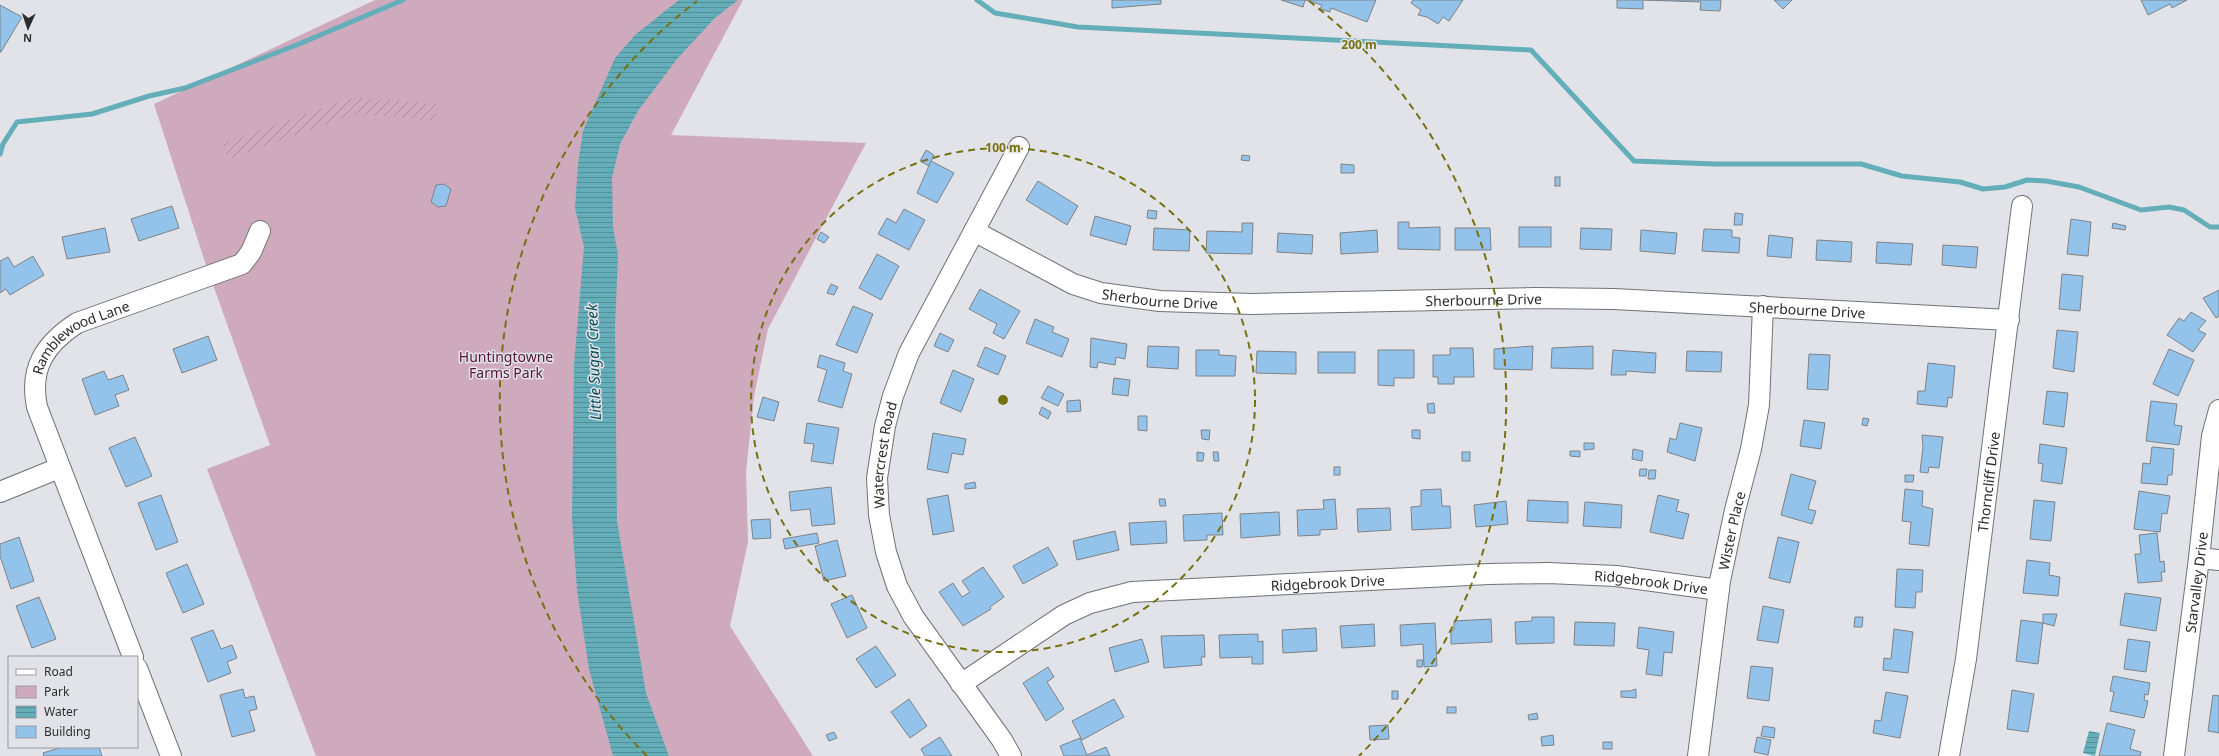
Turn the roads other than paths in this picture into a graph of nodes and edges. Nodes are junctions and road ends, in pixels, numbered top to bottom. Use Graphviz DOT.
graph roads {
  1 [pos="1019,147"];
  2 [pos="2022,206"];
  3 [pos="260,231"];
  4 [pos="974,231"];
  5 [pos="1763,306"];
  6 [pos="2009,320"];
  7 [pos="2219,410"];
  8 [pos="59,468"];
  9 [pos="0,492"];
  10 [pos="2199,558"];
  11 [pos="2219,560"];
  12 [pos="1719,590"];
  13 [pos="133,656"];
  14 [pos="138,671"];
  15 [pos="961,684"];
  16 [pos="171,756"];
  17 [pos="1011,756"];
  18 [pos="1698,756"];
  19 [pos="1949,756"];
  20 [pos="2174,756"];
  1 -- 4 [label="street, Watercrest Road"];
  2 -- 6 [label="street, Thorncliff Drive"];
  3 -- 8 [label="street, Ramblewood Lane"];
  4 -- 5 [label="street, Sherbourne Drive"];
  4 -- 15 [label="street, Watercrest Road"];
  5 -- 6 [label="street, Sherbourne Drive"];
  5 -- 12 [label="street, Wister Place"];
  6 -- 19 [label="street, Thorncliff Drive"];
  7 -- 10 [label="street, Starvalley Drive"];
  8 -- 9 [label="street"];
  8 -- 13 [label="street, Ramblewood Lane"];
  10 -- 11 [label="street"];
  10 -- 20 [label="street, Starvalley Drive"];
  12 -- 15 [label="street, Ridgebrook Drive"];
  12 -- 18 [label="street, Wister Place"];
  14 -- 16 [label="street"];
  15 -- 17 [label="street, Watercrest Road"];
}
